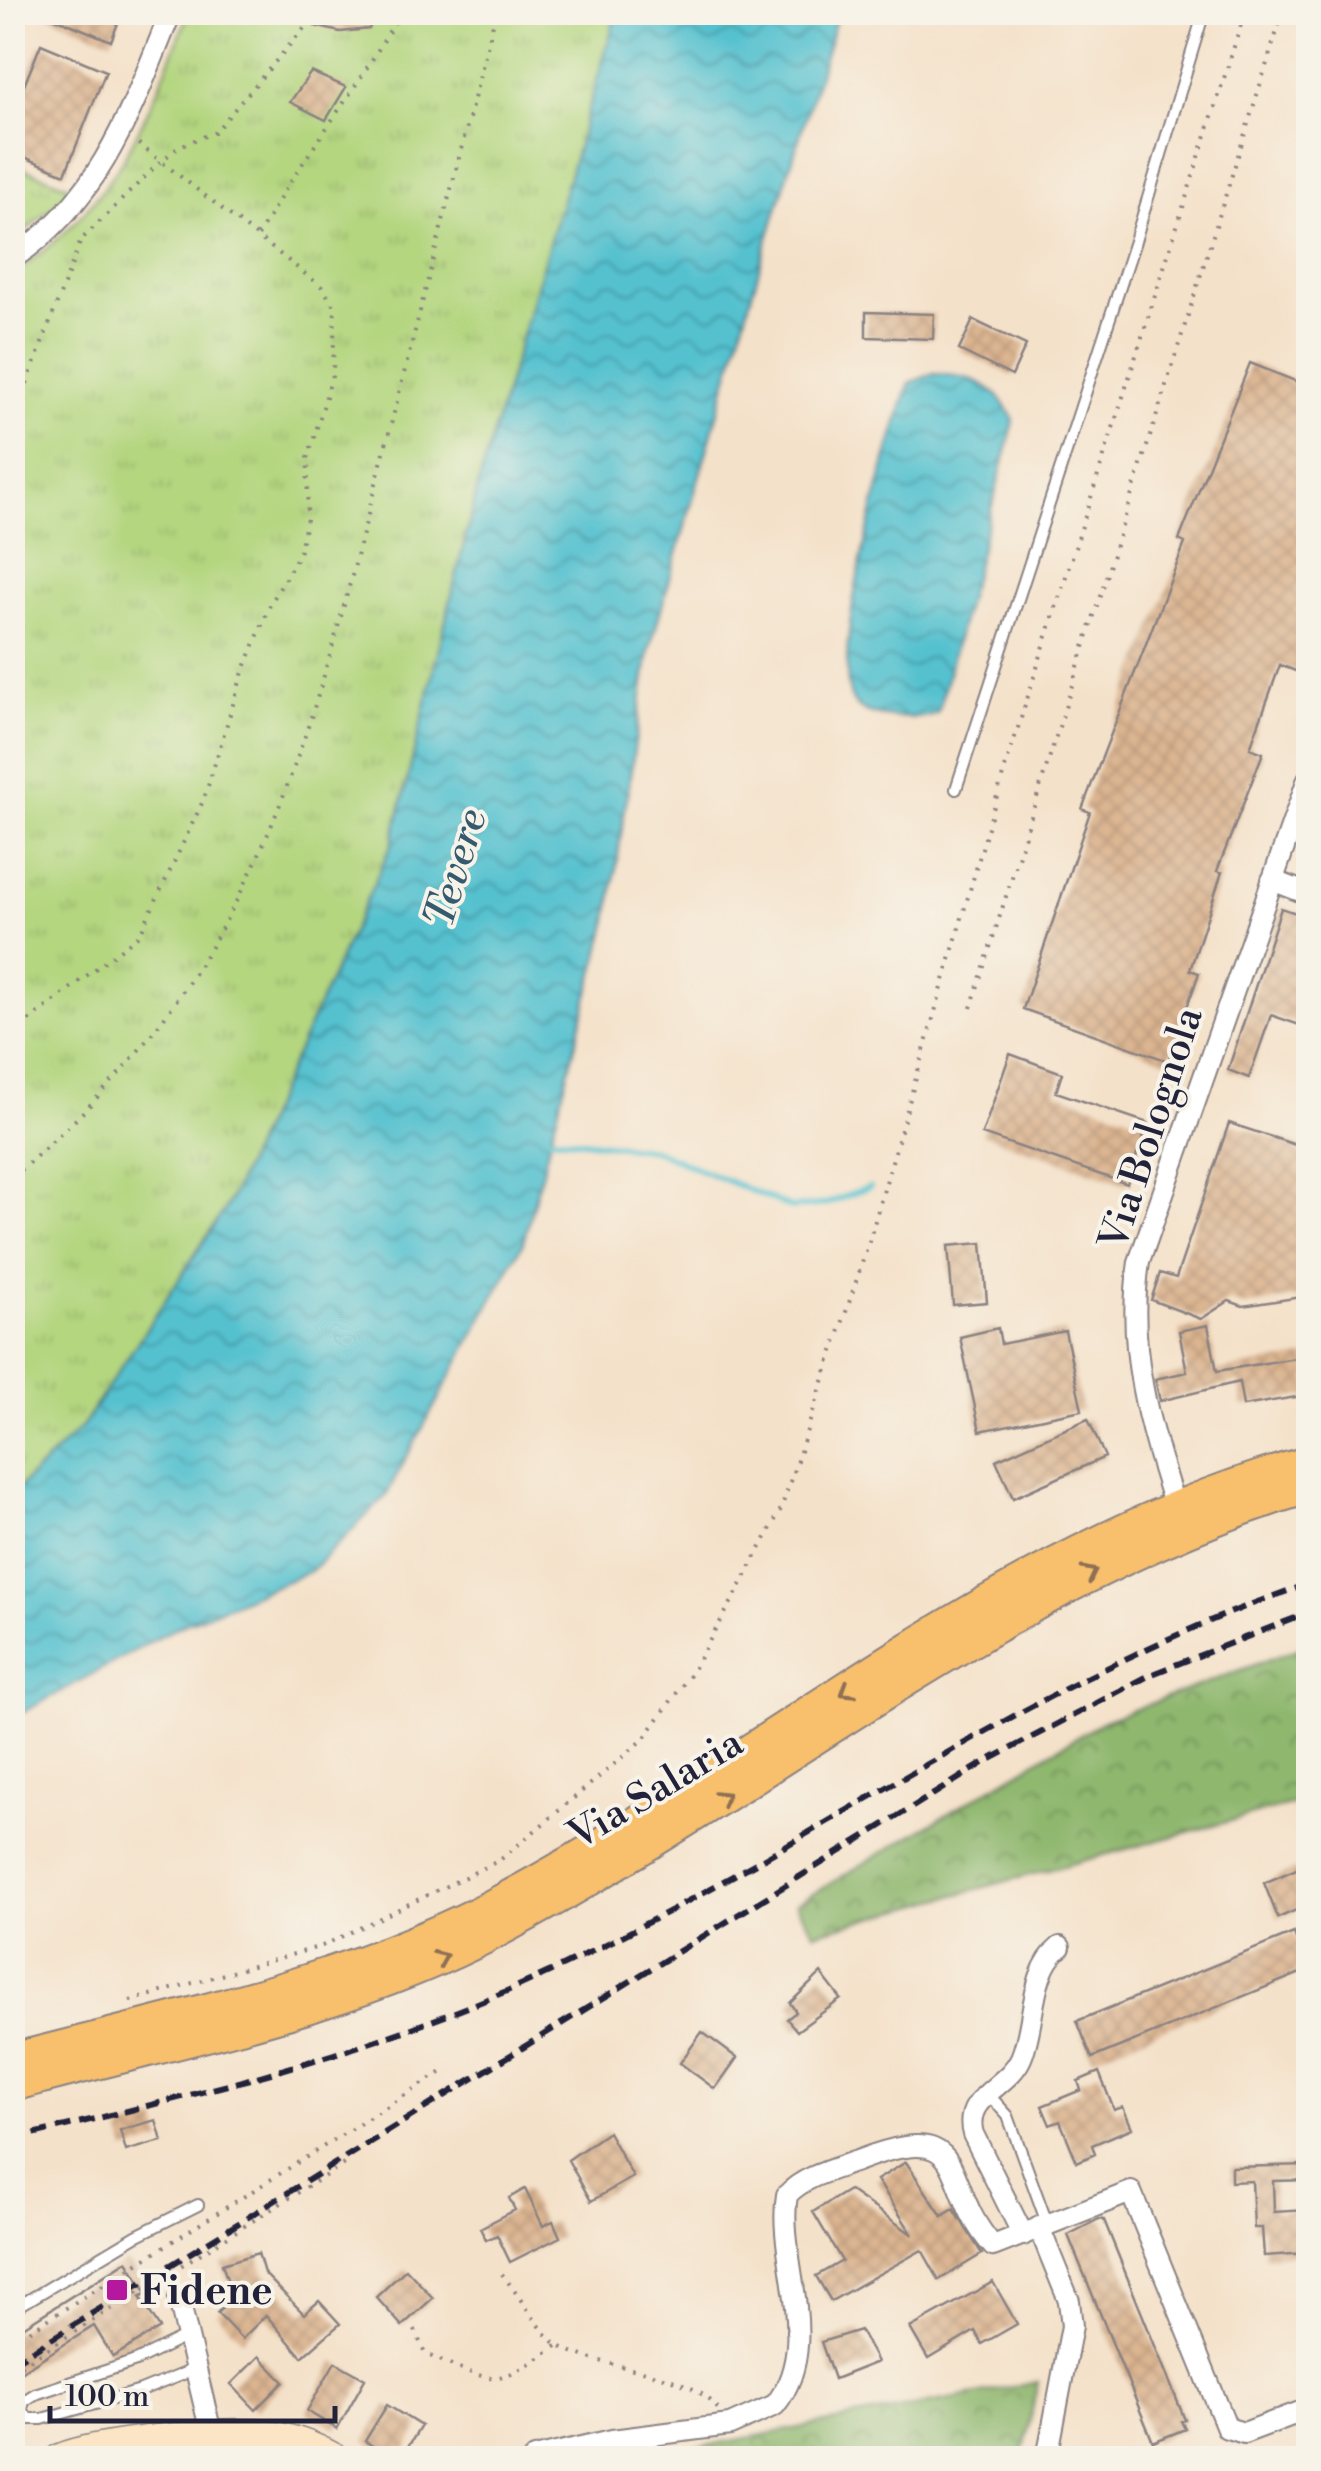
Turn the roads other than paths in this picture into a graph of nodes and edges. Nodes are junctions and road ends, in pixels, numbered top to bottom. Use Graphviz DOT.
graph roads {
  1 [pos="172,12"];
  2 [pos="1204,12"];
  3 [pos="12,259"];
  4 [pos="1308,779"];
  5 [pos="956,789"];
  6 [pos="1272,880"];
  7 [pos="1308,894"];
  8 [pos="1308,1463"];
  9 [pos="1308,1487"];
  10 [pos="1175,1507"];
  11 [pos="1060,1948"];
  12 [pos="12,2060"];
  13 [pos="12,2085"];
  14 [pos="988,2094"];
  15 [pos="198,2204"];
  16 [pos="1036,2228"];
  17 [pos="179,2299"];
  18 [pos="12,2310"];
  19 [pos="187,2336"];
  20 [pos="196,2369"];
  21 [pos="1308,2409"];
  22 [pos="212,2437"];
  23 [pos="179,2449"];
  24 [pos="60,2458"];
  25 [pos="335,2458"];
  26 [pos="535,2458"];
  27 [pos="1047,2458"];
  1 -- 3 [label="street"];
  2 -- 5 [label="lane"];
  4 -- 6 [label="street, Via Bolognola"];
  6 -- 7 [label="street"];
  6 -- 10 [label="street, Via Bolognola"];
  8 -- 10 [label="main road, Via Salaria"];
  13 -- 9 [label="main road, Via Salaria, one-way"];
  10 -- 12 [label="main road, Via Salaria, one-way"];
  11 -- 14 [label="street"];
  14 -- 16 [label="lane"];
  14 -- 16 [label="street"];
  15 -- 18 [label="lane"];
  16 -- 21 [label="street"];
  16 -- 26 [label="street"];
  16 -- 27 [label="street"];
  17 -- 19 [label="street"];
  19 -- 20 [label="street"];
  19 -- 20 [label="lane"];
  20 -- 22 [label="street"];
  22 -- 23 [label="street"];
  22 -- 25 [label="street"];
  23 -- 24 [label="street"];
}
